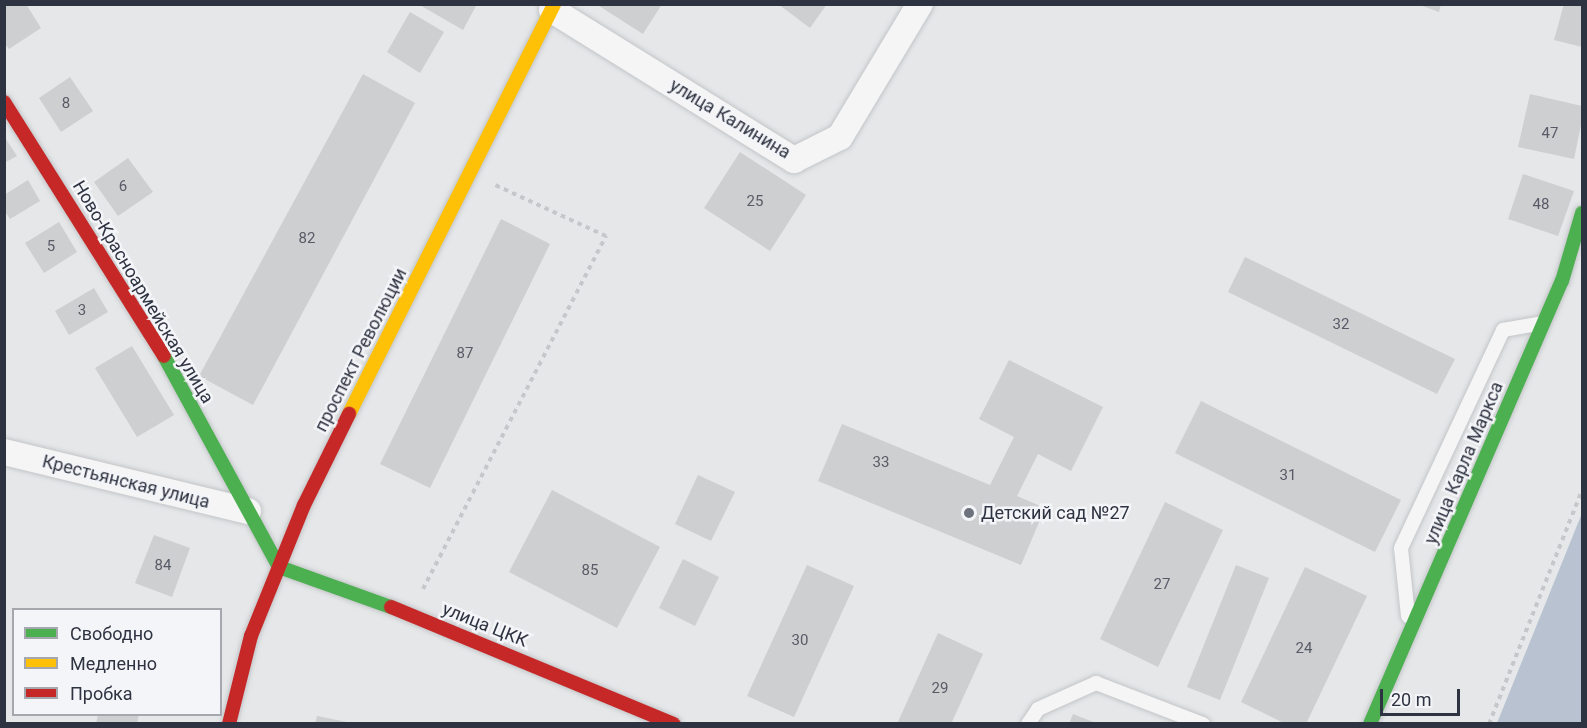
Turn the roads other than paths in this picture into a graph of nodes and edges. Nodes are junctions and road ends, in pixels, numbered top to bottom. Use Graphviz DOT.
graph roads {
  1 [pos="920,4"];
  2 [pos="553,7"];
  3 [pos="4,102"];
  4 [pos="1582,213"];
  5 [pos="1544,322"];
  6 [pos="4,452"];
  7 [pos="248,511"];
  8 [pos="279,567"];
  9 [pos="1410,632"];
  10 [pos="229,723"];
  11 [pos="674,723"];
  12 [pos="1028,723"];
  13 [pos="1203,723"];
  14 [pos="1370,723"];
  1 -- 2 [label="street, улица Калинина"];
  2 -- 8 [label="street, проспект Революции"];
  3 -- 7 [label="street, Ново-Красноармейская улица"];
  4 -- 5 [label="street, улица Карла Маркса"];
  5 -- 9 [label="street, улица Карла Маркса"];
  5 -- 9 [label="lane"];
  6 -- 7 [label="street, Крестьянская улица"];
  7 -- 8 [label="street, Ново-Красноармейская улица"];
  8 -- 10 [label="street, проспект Революции"];
  8 -- 11 [label="street, улица ЦКК"];
  9 -- 14 [label="street, улица Карла Маркса"];
  12 -- 13 [label="lane"];
}
